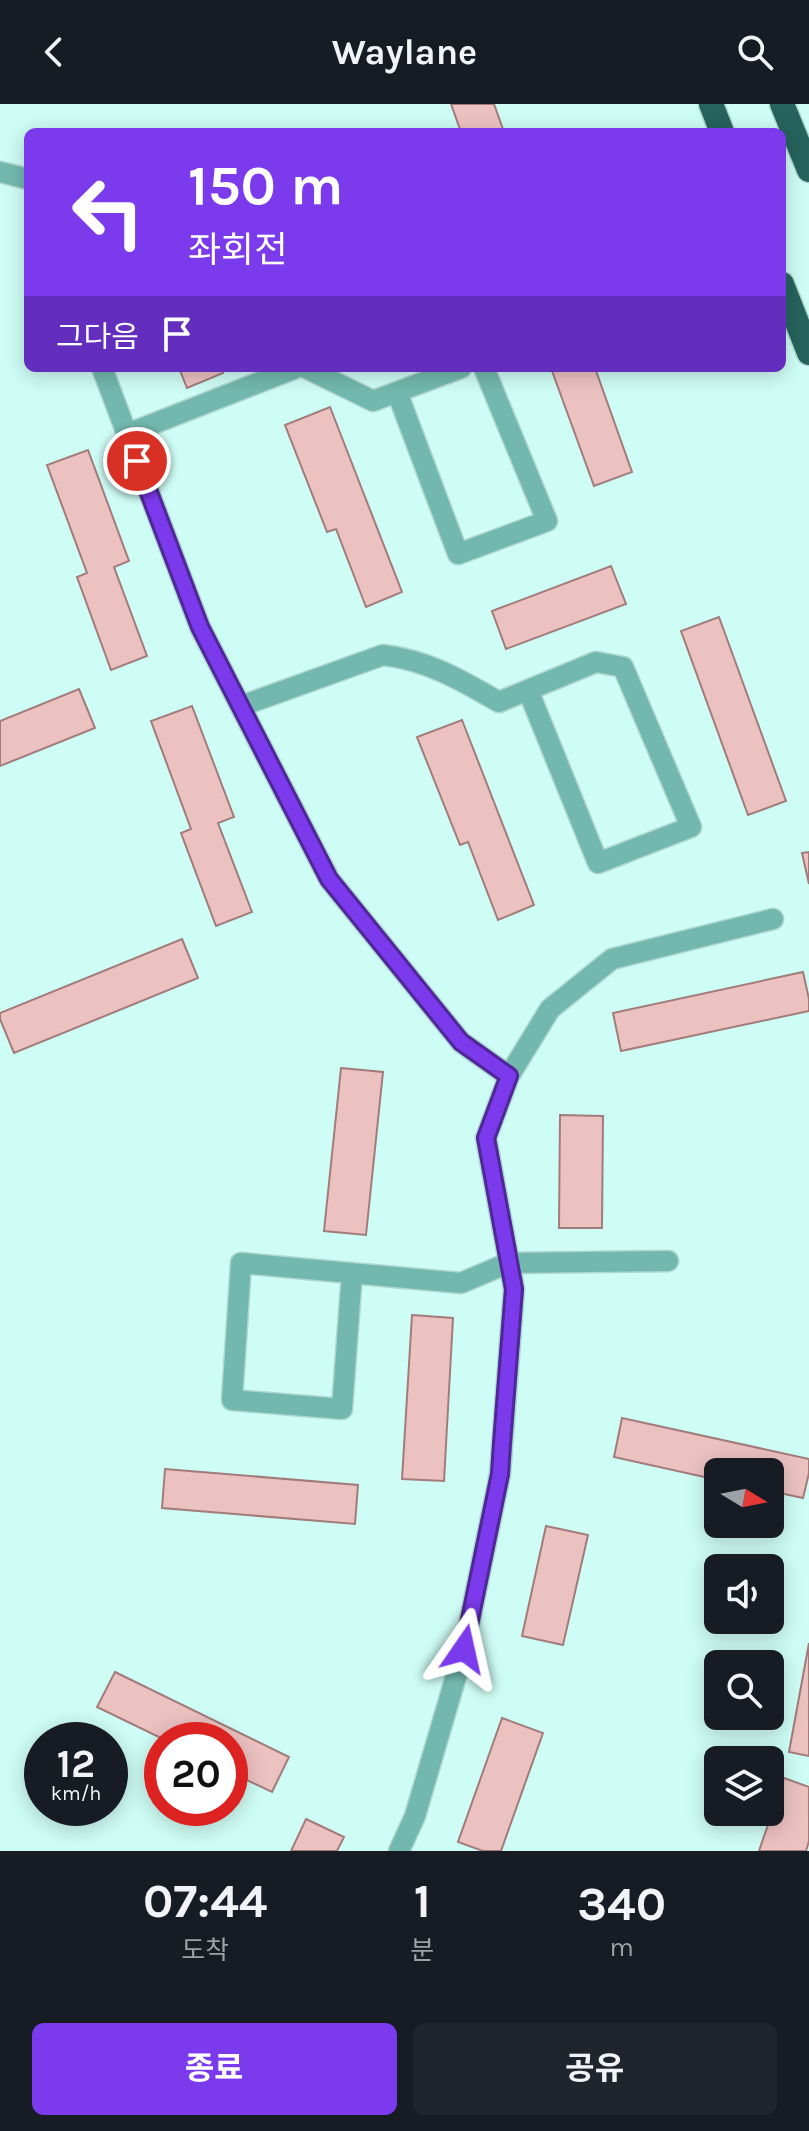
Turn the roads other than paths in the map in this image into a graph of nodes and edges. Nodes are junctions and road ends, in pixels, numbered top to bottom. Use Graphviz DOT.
graph roads {
  1 [pos="711,104"];
  2 [pos="782,104"];
  3 [pos="720,128"];
  4 [pos="809,170"];
  5 [pos="0,172"];
  6 [pos="24,178"];
  7 [pos="786,294"];
  8 [pos="809,353"];
  9 [pos="104,372"];
  10 [pos="286,372"];
  11 [pos="314,372"];
  12 [pos="450,372"];
  13 [pos="486,372"];
  14 [pos="397,392"];
  15 [pos="127,434"];
  16 [pos="528,690"];
  17 [pos="241,706"];
  18 [pos="773,919"];
  19 [pos="509,1076"];
  20 [pos="668,1261"];
  21 [pos="508,1263"];
  22 [pos="352,1273"];
  23 [pos="399,1851"];
  1 -- 3 [label="highway"];
  2 -- 4 [label="highway"];
  5 -- 6 [label="lane"];
  7 -- 8 [label="highway"];
  9 -- 15 [label="lane"];
  10 -- 15 [label="lane"];
  11 -- 14 [label="lane"];
  12 -- 14 [label="lane"];
  13 -- 14 [label="lane"];
  15 -- 17 [label="lane"];
  16 -- 16 [label="lane"];
  16 -- 17 [label="lane"];
  17 -- 19 [label="lane"];
  18 -- 19 [label="lane"];
  19 -- 21 [label="lane"];
  20 -- 21 [label="lane"];
  21 -- 22 [label="lane"];
  21 -- 23 [label="lane"];
  22 -- 22 [label="lane"];
}
